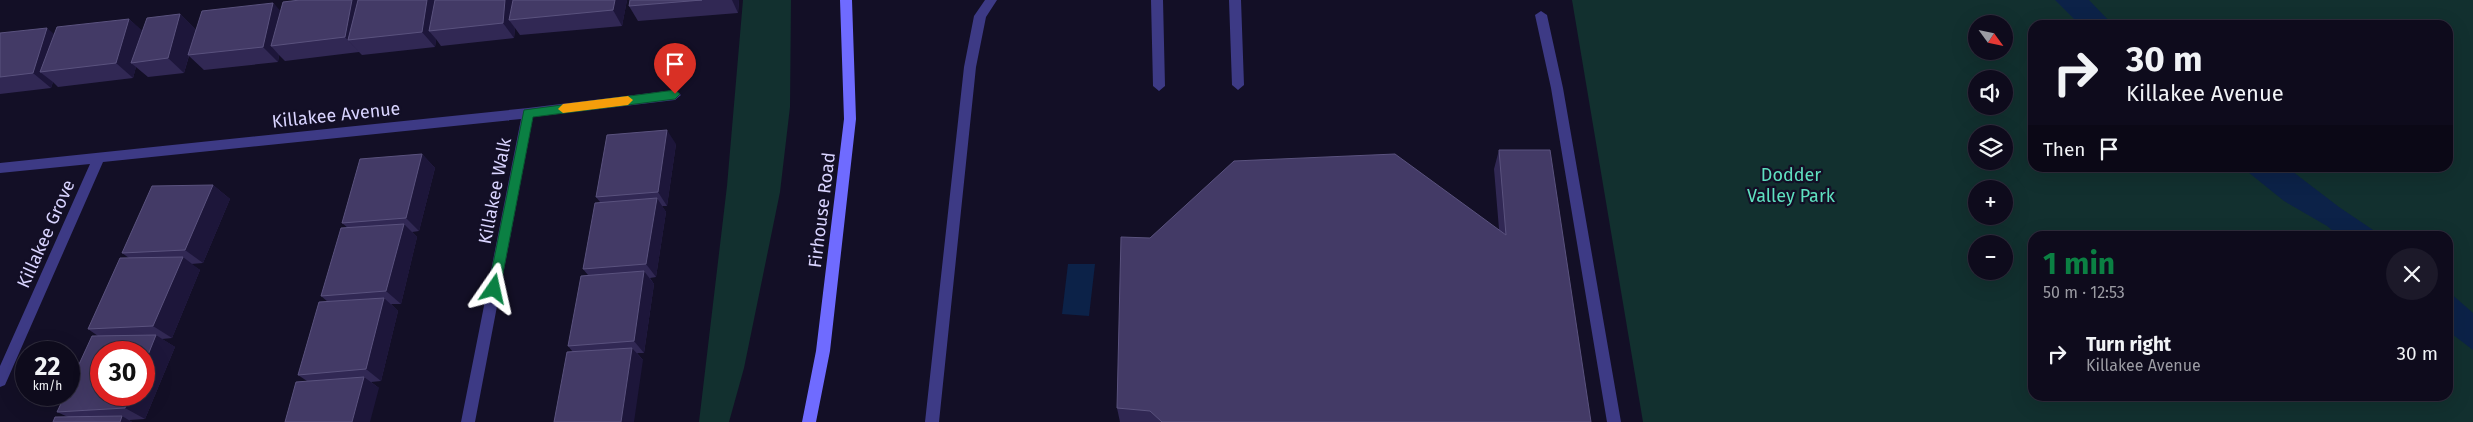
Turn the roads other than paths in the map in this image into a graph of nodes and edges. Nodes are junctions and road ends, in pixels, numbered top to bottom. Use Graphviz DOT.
graph roads {
  1 [pos="846,0"];
  2 [pos="991,0"];
  3 [pos="1157,0"];
  4 [pos="1235,0"];
  5 [pos="1541,15"];
  6 [pos="1238,85"];
  7 [pos="1159,86"];
  8 [pos="675,95"];
  9 [pos="528,113"];
  10 [pos="99,157"];
  11 [pos="0,168"];
  12 [pos="0,381"];
  13 [pos="468,422"];
  14 [pos="809,422"];
  15 [pos="932,422"];
  16 [pos="1614,422"];
  1 -- 14 [label="main road, Firhouse Road"];
  2 -- 15 [label="street"];
  3 -- 7 [label="street"];
  4 -- 6 [label="street"];
  5 -- 16 [label="street"];
  8 -- 9 [label="street, Killakee Avenue"];
  9 -- 10 [label="street, Killakee Avenue"];
  9 -- 13 [label="street, Killakee Walk"];
  10 -- 11 [label="street, Killakee Avenue"];
  10 -- 12 [label="street, Killakee Grove"];
}
